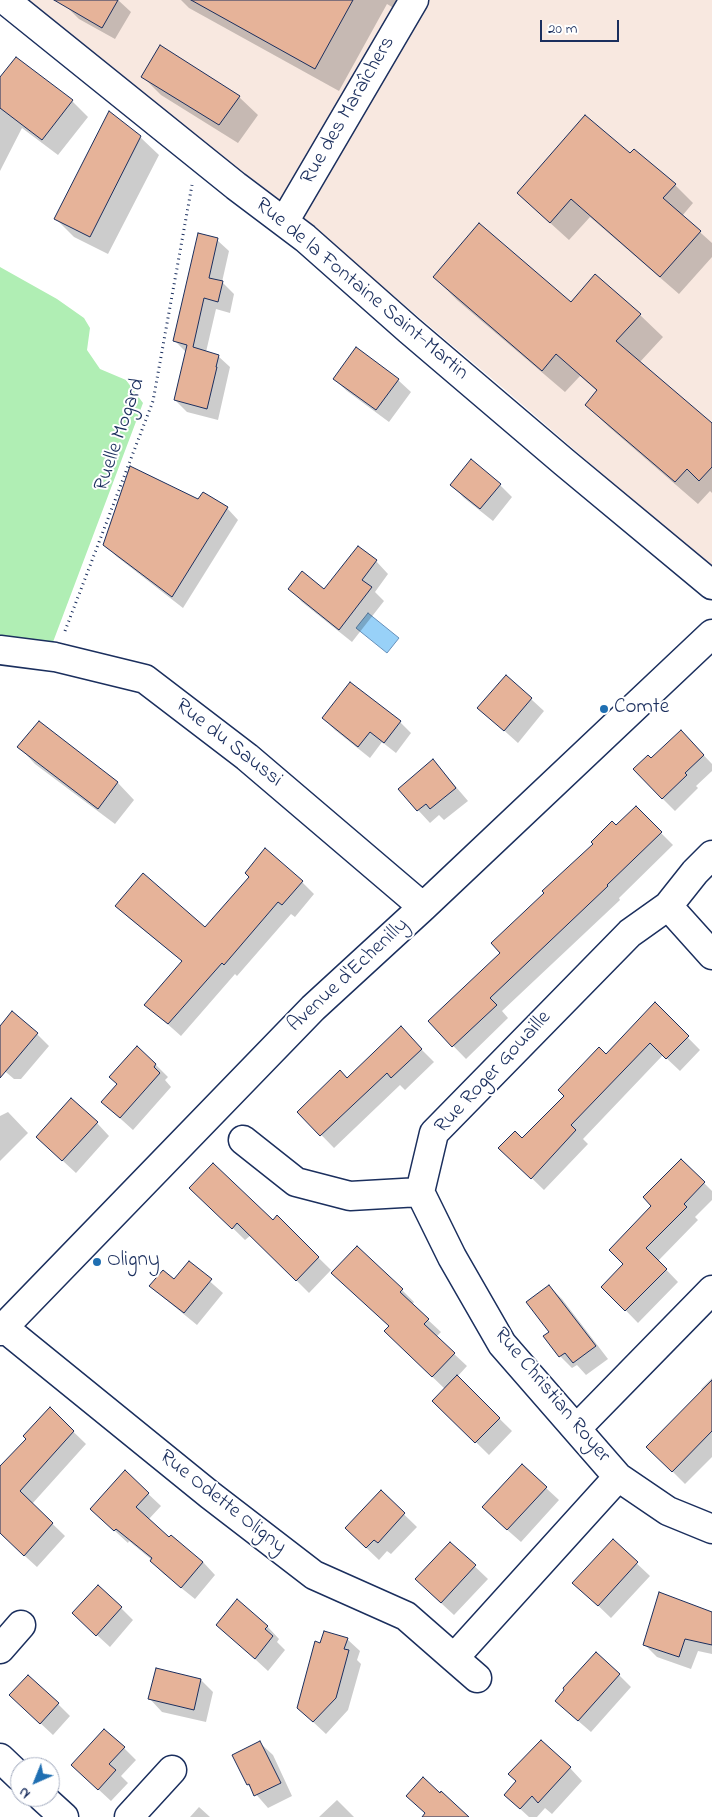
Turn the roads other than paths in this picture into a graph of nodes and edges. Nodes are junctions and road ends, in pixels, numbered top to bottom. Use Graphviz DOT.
graph roads {
  1 [pos="414,0"];
  2 [pos="6,1"];
  3 [pos="284,222"];
  4 [pos="712,584"];
  5 [pos="712,634"];
  6 [pos="0,650"];
  7 [pos="712,855"];
  8 [pos="668,906"];
  9 [pos="423,907"];
  10 [pos="712,955"];
  11 [pos="243,1140"];
  12 [pos="420,1192"];
  13 [pos="712,1290"];
  14 [pos="2,1329"];
  15 [pos="577,1428"];
  16 [pos="618,1477"];
  17 [pos="712,1529"];
  18 [pos="21,1625"];
  19 [pos="0,1649"];
  20 [pos="454,1658"];
  21 [pos="477,1678"];
  22 [pos="0,1758"];
  23 [pos="10,1767"];
  24 [pos="172,1770"];
  25 [pos="53,1807"];
  26 [pos="64,1817"];
  27 [pos="129,1817"];
  1 -- 3 [label="street, Rue des Maraîchers"];
  2 -- 3 [label="street, Rue de la Fontaine Saint-Martin"];
  3 -- 4 [label="street, Rue de la Fontaine Saint-Martin"];
  5 -- 9 [label="street, Avenue d'Echenilly"];
  6 -- 9 [label="street, Rue du Saussi"];
  7 -- 8 [label="street, Rue Roger Gouaille"];
  8 -- 10 [label="street"];
  8 -- 12 [label="street, Rue Roger Gouaille"];
  9 -- 14 [label="street, Avenue d'Echenilly"];
  11 -- 12 [label="street"];
  12 -- 15 [label="street, Rue Christian Royer"];
  13 -- 15 [label="street"];
  14 -- 20 [label="street, Rue Odette Oligny"];
  15 -- 16 [label="street, Rue Christian Royer"];
  16 -- 17 [label="street, Rue Christian Royer"];
  16 -- 20 [label="street"];
  18 -- 19 [label="street"];
  20 -- 21 [label="street, Rue Odette Oligny"];
  22 -- 23 [label="street"];
  24 -- 27 [label="street"];
  25 -- 26 [label="street"];
}
